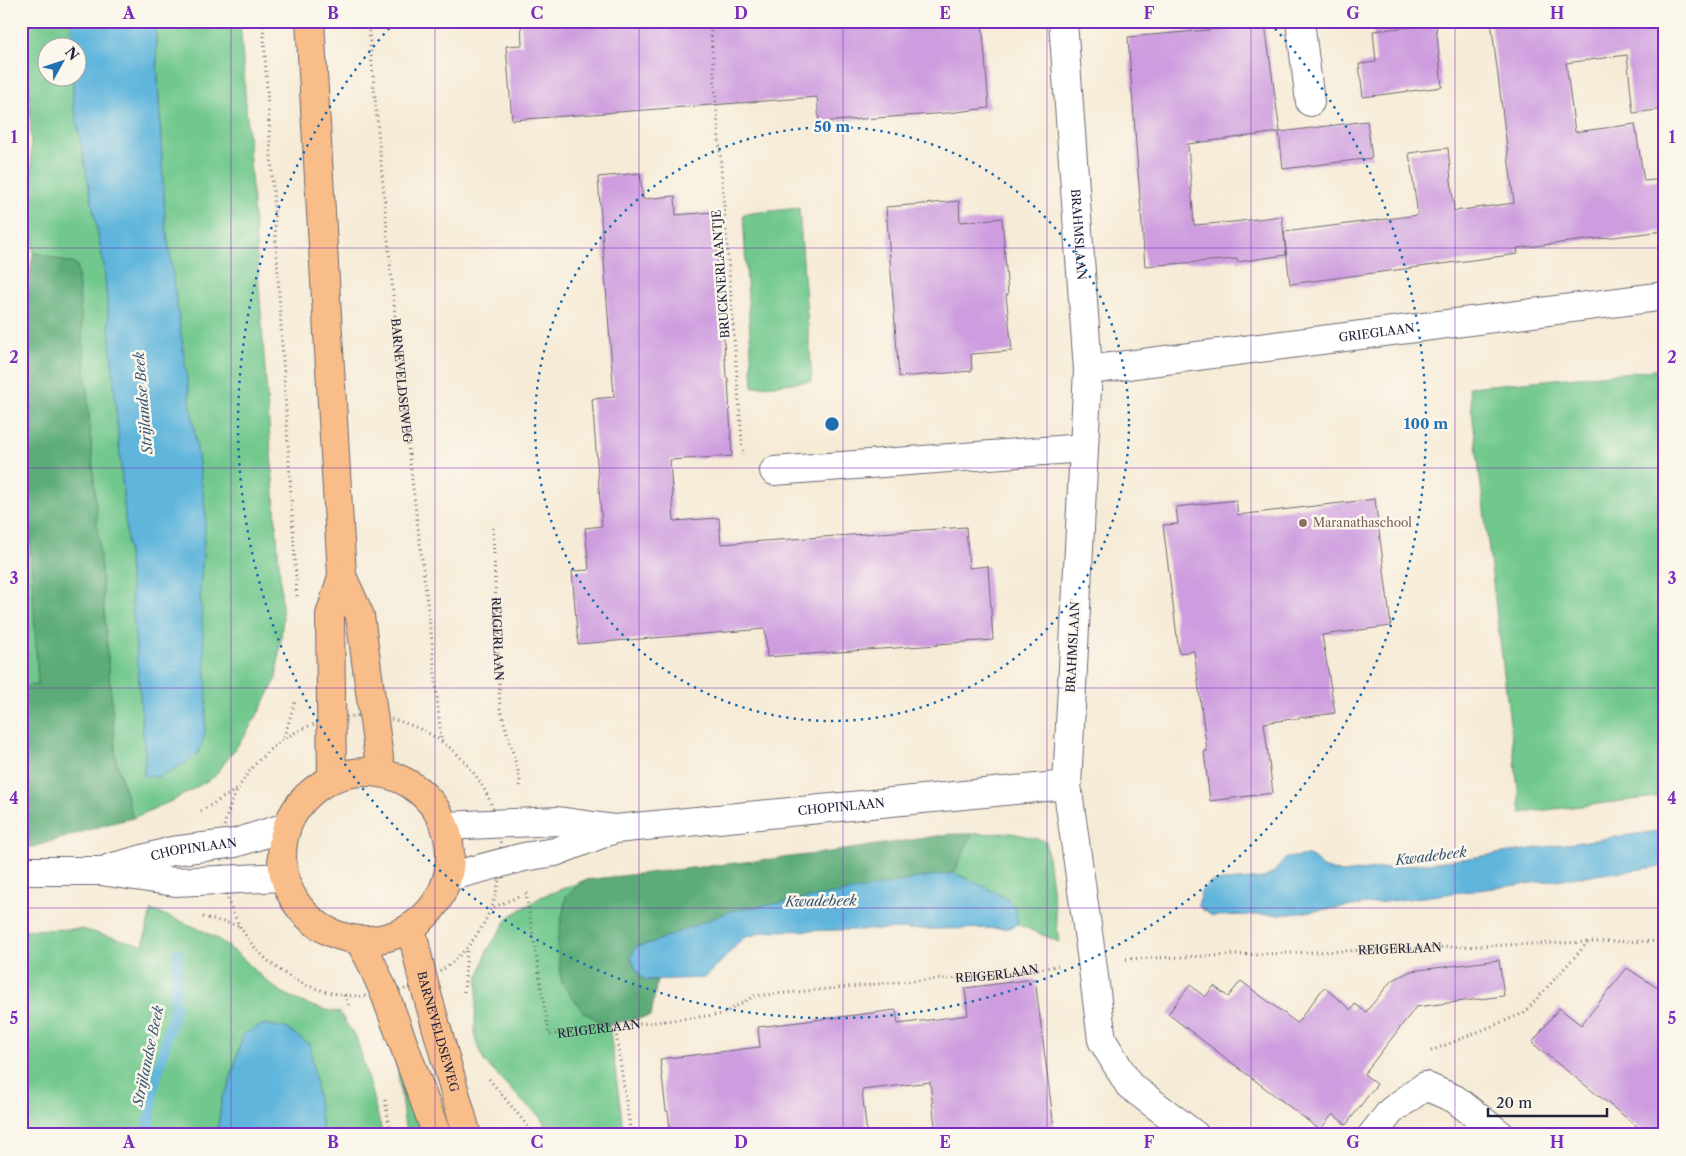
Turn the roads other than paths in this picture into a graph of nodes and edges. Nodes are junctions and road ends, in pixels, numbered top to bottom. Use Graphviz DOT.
graph roads {
  1 [pos="310,21"];
  2 [pos="1063,21"];
  3 [pos="1300,21"];
  4 [pos="1310,102"];
  5 [pos="1665,296"];
  6 [pos="1088,370"];
  7 [pos="1084,448"];
  8 [pos="774,471"];
  9 [pos="342,576"];
  10 [pos="381,773"];
  11 [pos="332,778"];
  12 [pos="1066,785"];
  13 [pos="445,826"];
  14 [pos="286,827"];
  15 [pos="616,829"];
  16 [pos="21,871"];
  17 [pos="101,871"];
  18 [pos="284,877"];
  19 [pos="448,877"];
  20 [pos="411,928"];
  21 [pos="359,940"];
  22 [pos="437,1135"];
  23 [pos="467,1135"];
  24 [pos="1195,1135"];
  25 [pos="1372,1135"];
  26 [pos="1501,1135"];
  1 -- 9 [label="main road"];
  2 -- 6 [label="street, BRAHMSLAAN"];
  3 -- 4 [label="street"];
  5 -- 6 [label="street, GRIEGLAAN"];
  6 -- 7 [label="street, BRAHMSLAAN"];
  7 -- 8 [label="street"];
  7 -- 12 [label="street, BRAHMSLAAN"];
  9 -- 10 [label="main road"];
  9 -- 11 [label="main road"];
  10 -- 11 [label="main road"];
  10 -- 13 [label="main road"];
  11 -- 14 [label="main road"];
  12 -- 15 [label="street, CHOPINLAAN"];
  12 -- 24 [label="street"];
  13 -- 15 [label="street, CHOPINLAAN"];
  13 -- 19 [label="main road"];
  14 -- 17 [label="street, CHOPINLAAN"];
  14 -- 18 [label="main road"];
  15 -- 19 [label="street, CHOPINLAAN"];
  16 -- 17 [label="street, CHOPINLAAN"];
  17 -- 18 [label="street, CHOPINLAAN"];
  18 -- 21 [label="main road"];
  19 -- 20 [label="main road"];
  20 -- 21 [label="main road"];
  20 -- 23 [label="main road, BARNEVELDSEWEG"];
  21 -- 22 [label="main road"];
  25 -- 26 [label="street"];
}
